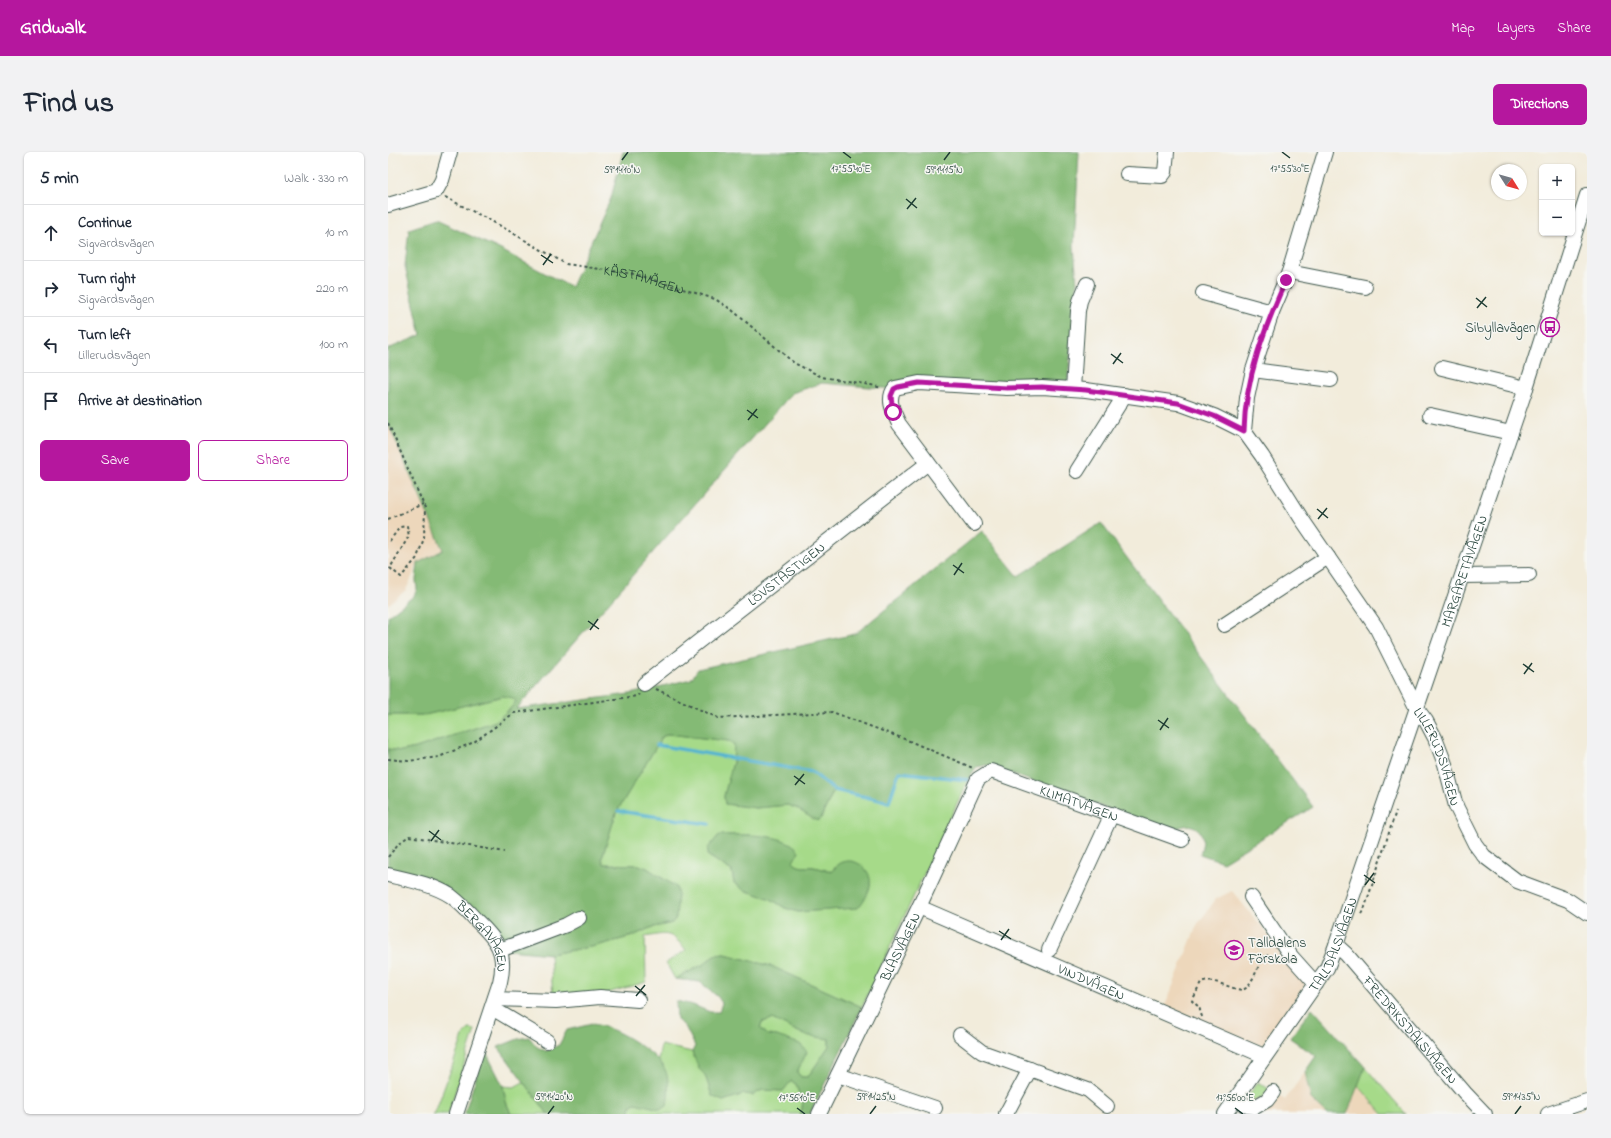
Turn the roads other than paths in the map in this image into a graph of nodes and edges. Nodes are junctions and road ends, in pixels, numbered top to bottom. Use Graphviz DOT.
graph roads {
  1 [pos="450,152"];
  2 [pos="1167,152"];
  3 [pos="1325,152"];
  4 [pos="1127,174"];
  5 [pos="1587,195"];
  6 [pos="388,205"];
  7 [pos="1289,272"];
  8 [pos="1087,284"];
  9 [pos="1365,287"];
  10 [pos="1203,293"];
  11 [pos="1272,312"];
  12 [pos="1442,368"];
  13 [pos="1253,370"];
  14 [pos="1332,380"];
  15 [pos="1526,388"];
  16 [pos="1073,389"];
  17 [pos="1124,395"];
  18 [pos="1430,415"];
  19 [pos="1244,431"];
  20 [pos="1510,433"];
  21 [pos="928,463"];
  22 [pos="1077,471"];
  23 [pos="974,524"];
  24 [pos="1328,557"];
  25 [pos="1529,575"];
  26 [pos="1463,576"];
  27 [pos="1224,625"];
  28 [pos="644,684"];
  29 [pos="1417,709"];
  30 [pos="981,776"];
  31 [pos="1112,814"];
  32 [pos="1182,840"];
  33 [pos="388,875"];
  34 [pos="1250,897"];
  35 [pos="919,907"];
  36 [pos="1587,913"];
  37 [pos="579,918"];
  38 [pos="1336,945"];
  39 [pos="500,950"];
  40 [pos="1049,950"];
  41 [pos="1316,984"];
  42 [pos="638,1000"];
  43 [pos="493,1003"];
  44 [pos="960,1035"];
  45 [pos="547,1041"];
  46 [pos="1264,1056"];
  47 [pos="1030,1069"];
  48 [pos="838,1076"];
  49 [pos="1273,1092"];
  50 [pos="1235,1099"];
  51 [pos="1587,1102"];
  52 [pos="1108,1106"];
  53 [pos="935,1108"];
  54 [pos="456,1114"];
  55 [pos="819,1114"];
  56 [pos="1006,1114"];
  57 [pos="1225,1114"];
  58 [pos="1485,1114"];
  59 [pos="1548,1114"];
  1 -- 6 [label="street"];
  2 -- 4 [label="street"];
  3 -- 7 [label="street"];
  5 -- 15 [label="street, MARGARETAVÄGEN"];
  7 -- 9 [label="street"];
  7 -- 11 [label="street"];
  8 -- 16 [label="street"];
  10 -- 11 [label="street"];
  11 -- 13 [label="street"];
  12 -- 15 [label="street"];
  13 -- 14 [label="street"];
  13 -- 19 [label="street"];
  15 -- 20 [label="street, MARGARETAVÄGEN"];
  16 -- 17 [label="street"];
  16 -- 21 [label="street"];
  17 -- 19 [label="street"];
  17 -- 22 [label="street"];
  18 -- 20 [label="street"];
  19 -- 24 [label="street, LILLERUDSVÄGEN"];
  20 -- 26 [label="street, MARGARETAVÄGEN"];
  21 -- 23 [label="street"];
  21 -- 28 [label="street, LÖVSTASTIGEN"];
  24 -- 27 [label="street"];
  24 -- 29 [label="street, LILLERUDSVÄGEN"];
  25 -- 26 [label="street"];
  26 -- 29 [label="street, MARGARETAVÄGEN"];
  29 -- 36 [label="street, LILLERUDSVÄGEN"];
  29 -- 38 [label="street, TALLDALSVÄGEN"];
  30 -- 31 [label="street, KLIMATVÄGEN"];
  30 -- 35 [label="street, BLÅSVÄGEN"];
  31 -- 32 [label="street, KLIMATVÄGEN"];
  31 -- 40 [label="street"];
  33 -- 39 [label="street, BERGAVÄGEN"];
  34 -- 41 [label="street"];
  35 -- 46 [label="street, VINDVÄGEN"];
  35 -- 48 [label="street, BLÅSVÄGEN"];
  37 -- 39 [label="street"];
  38 -- 41 [label="street, TALLDALSVÄGEN"];
  38 -- 58 [label="street, FREDRIKSDALSVÄGEN"];
  39 -- 43 [label="street, BERGAVÄGEN"];
  41 -- 46 [label="street, TALLDALSVÄGEN"];
  42 -- 43 [label="street"];
  43 -- 45 [label="street"];
  43 -- 54 [label="street, BERGAVÄGEN"];
  44 -- 47 [label="street"];
  46 -- 50 [label="street, TALLDALSVÄGEN"];
  47 -- 52 [label="street"];
  47 -- 56 [label="street"];
  48 -- 53 [label="street"];
  48 -- 55 [label="street, BLÅSVÄGEN"];
  49 -- 50 [label="street"];
  50 -- 57 [label="street, TALLDALSVÄGEN"];
  51 -- 59 [label="street"];
}
